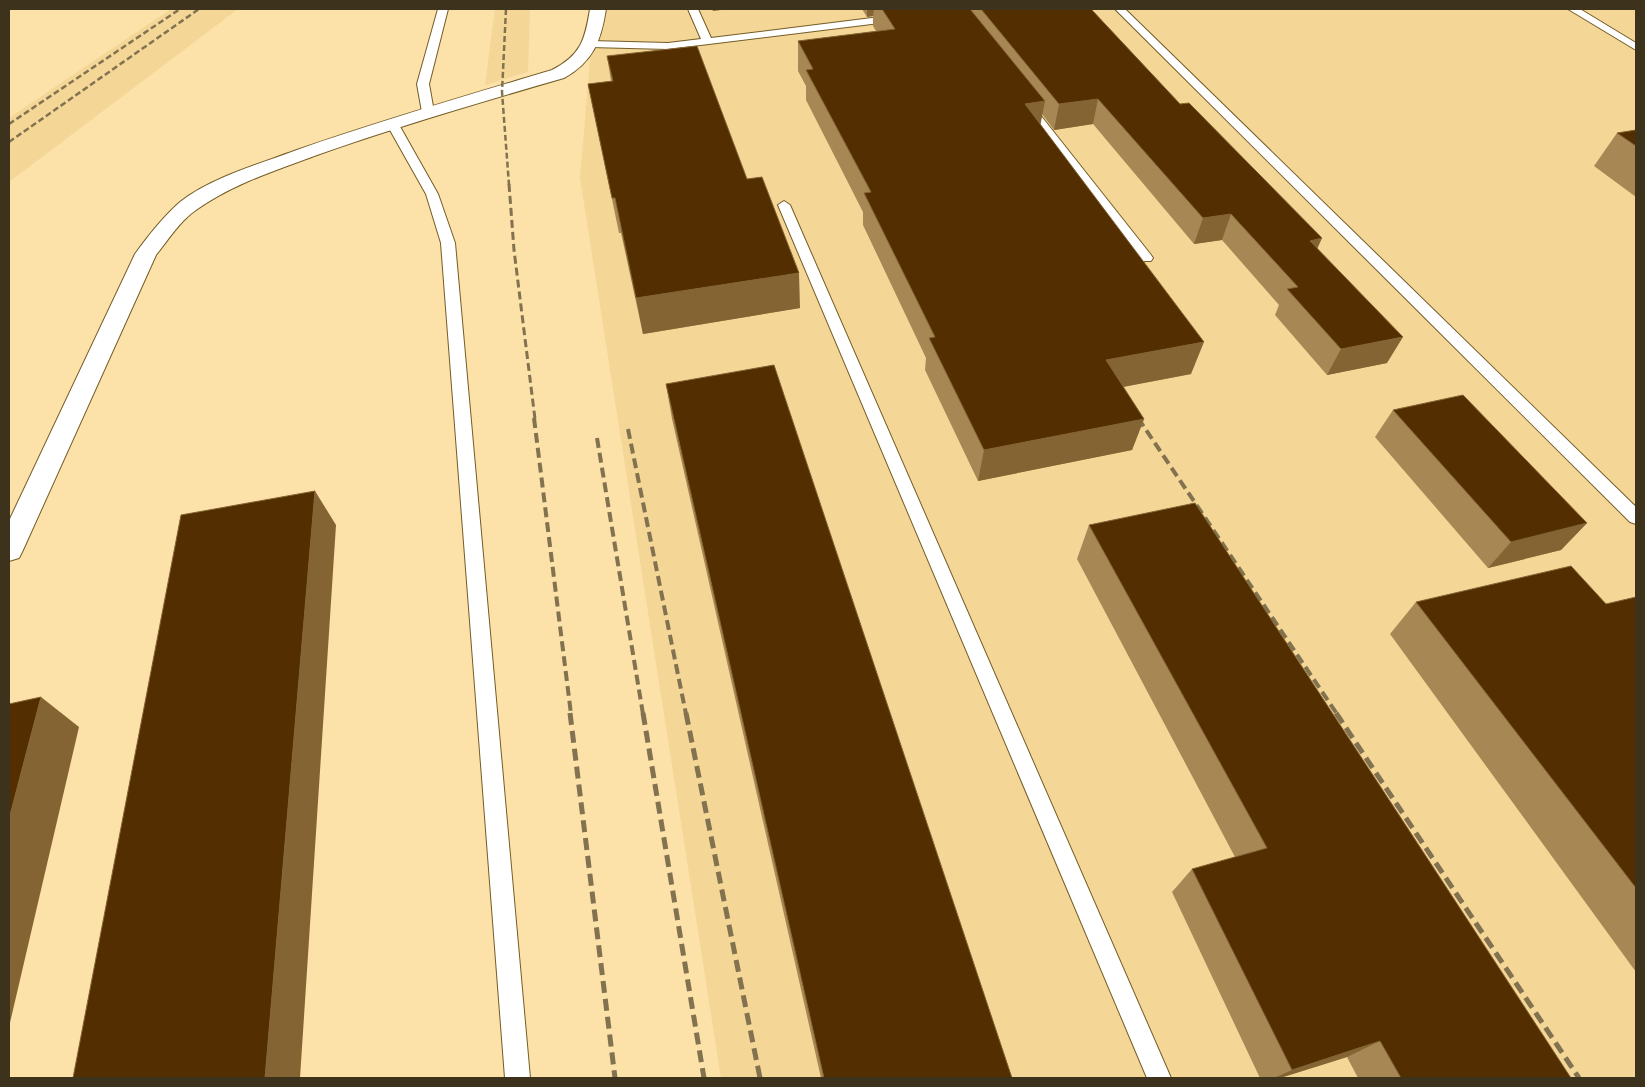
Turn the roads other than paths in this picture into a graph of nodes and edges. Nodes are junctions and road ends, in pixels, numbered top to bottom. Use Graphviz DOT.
graph roads {
  1 [pos="443,9"];
  2 [pos="598,9"];
  3 [pos="693,9"];
  4 [pos="1120,9"];
  5 [pos="1573,9"];
  6 [pos="904,17"];
  7 [pos="707,41"];
  8 [pos="590,44"];
  9 [pos="1636,47"];
  10 [pos="1020,96"];
  11 [pos="428,112"];
  12 [pos="392,123"];
  13 [pos="784,205"];
  14 [pos="1146,258"];
  15 [pos="1636,517"];
  16 [pos="9,550"];
  17 [pos="518,1078"];
  18 [pos="1159,1078"];
  1 -- 11 [label="lane"];
  2 -- 8 [label="street"];
  3 -- 7 [label="lane"];
  4 -- 15 [label="lane"];
  5 -- 9 [label="lane"];
  6 -- 7 [label="lane"];
  7 -- 8 [label="lane"];
  8 -- 11 [label="street"];
  10 -- 14 [label="lane"];
  11 -- 12 [label="street"];
  12 -- 16 [label="street"];
  12 -- 17 [label="lane"];
  13 -- 18 [label="lane"];
}
